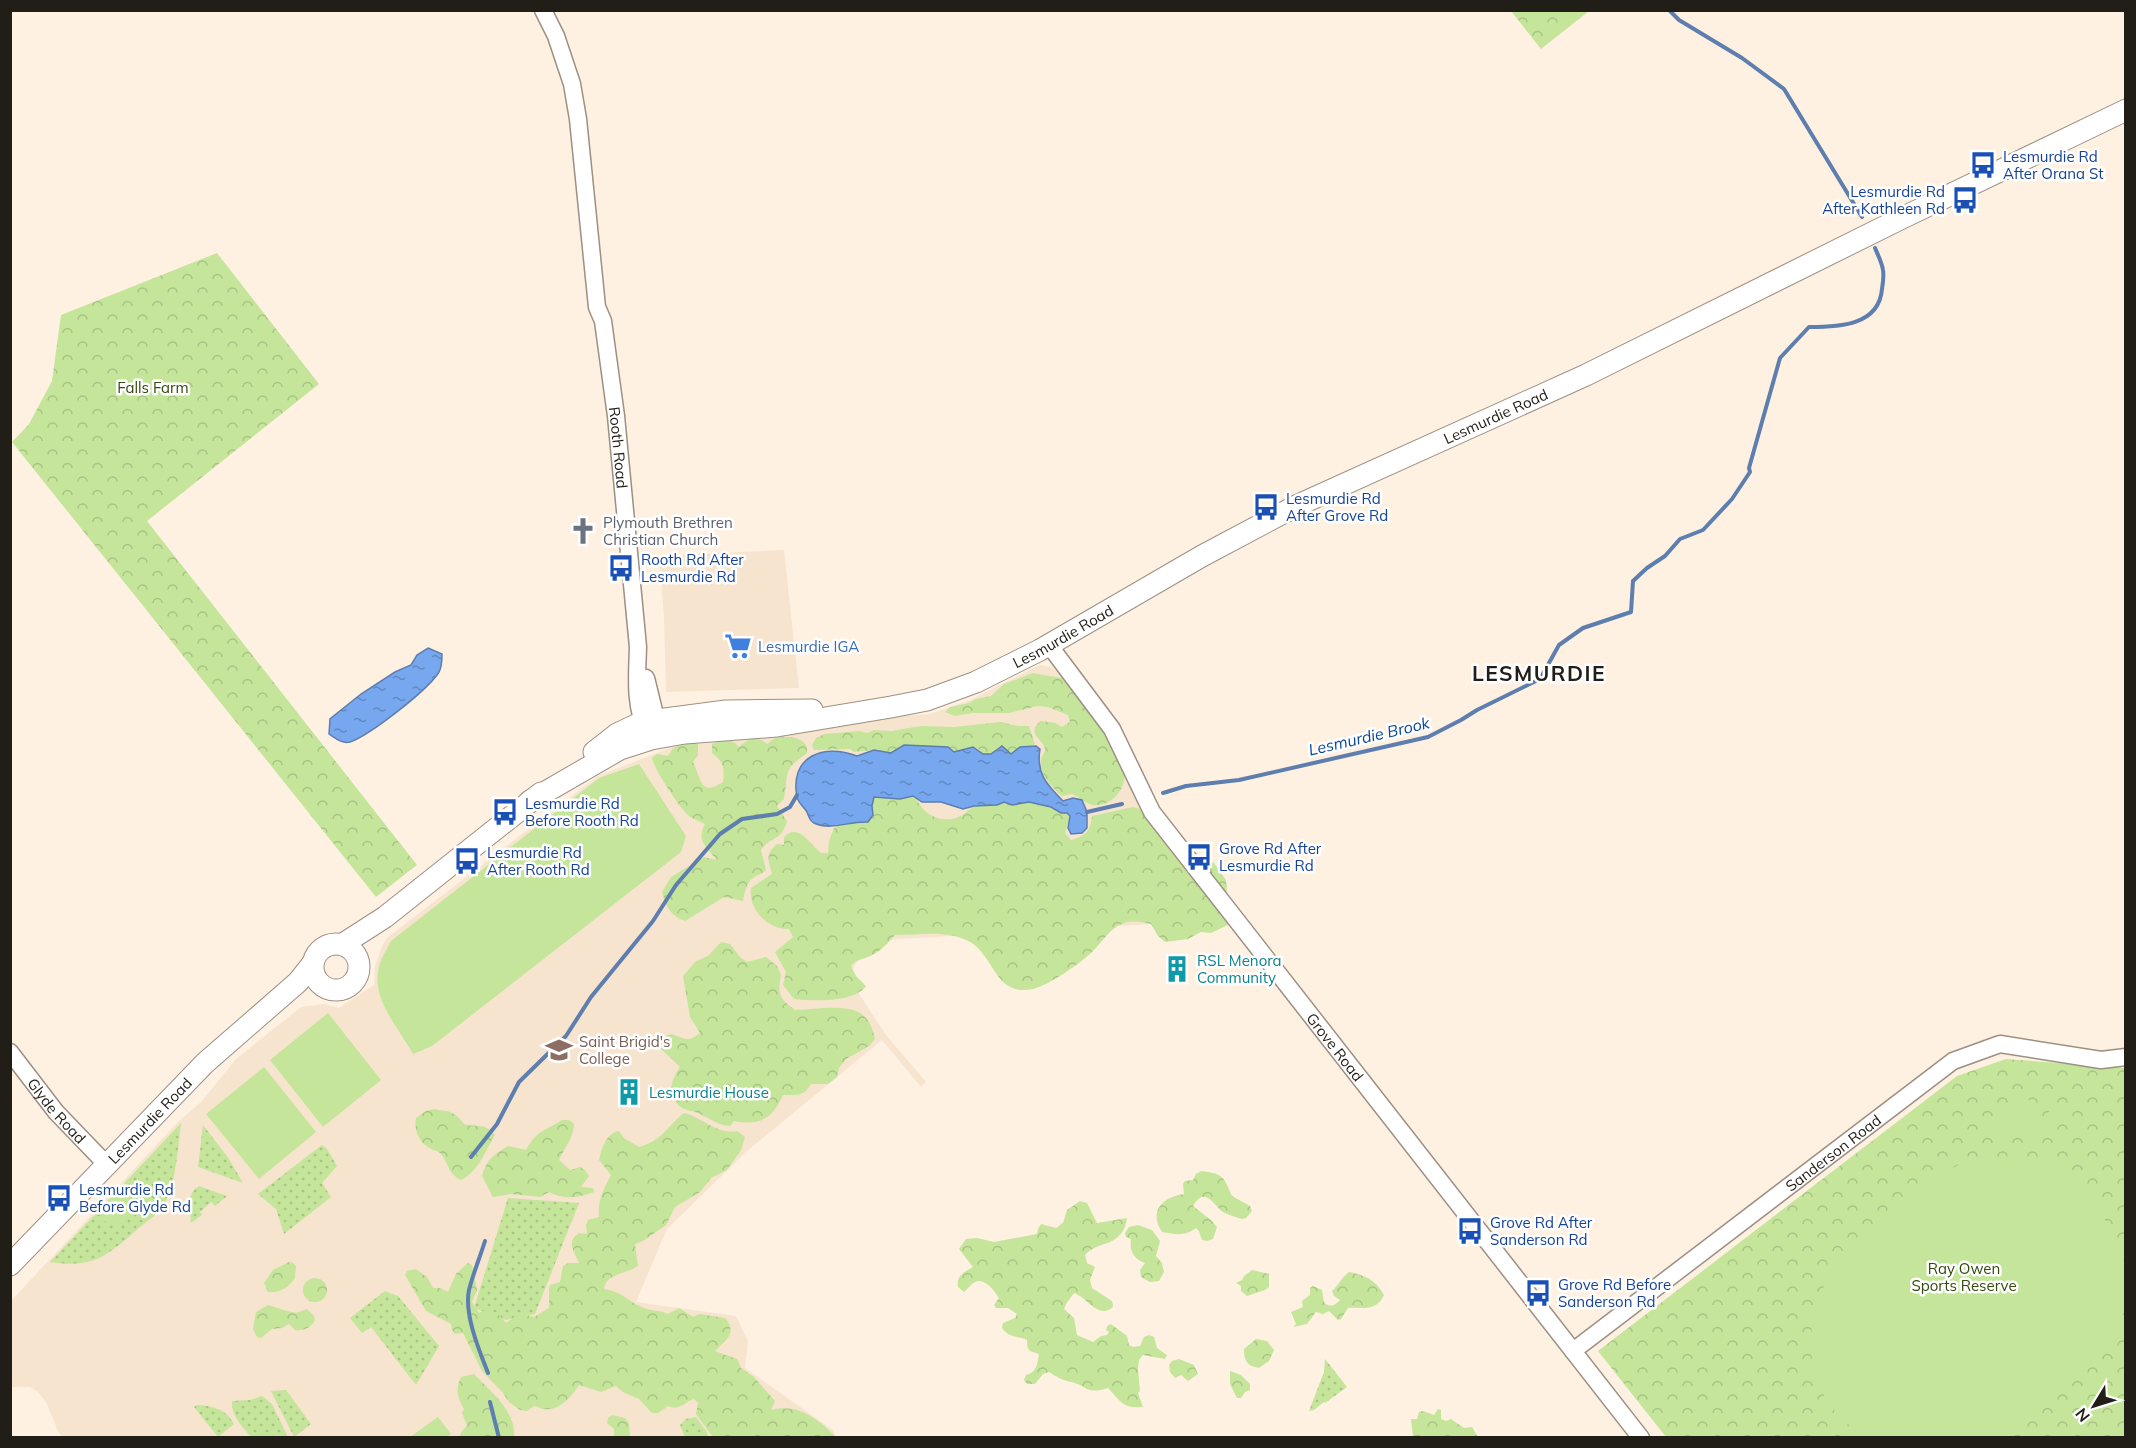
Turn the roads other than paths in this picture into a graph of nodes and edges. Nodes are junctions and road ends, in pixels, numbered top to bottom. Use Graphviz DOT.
graph roads {
  1 [pos="543,10"];
  2 [pos="551,10"];
  3 [pos="2126,110"];
  4 [pos="582,118"];
  5 [pos="1049,645"];
  6 [pos="650,727"];
  7 [pos="385,917"];
  8 [pos="343,944"];
  9 [pos="359,960"];
  10 [pos="312,963"];
  11 [pos="324,987"];
  12 [pos="270,1006"];
  13 [pos="10,1052"];
  14 [pos="2126,1057"];
  15 [pos="107,1165"];
  16 [pos="10,1265"];
  17 [pos="1574,1351"];
  18 [pos="1641,1437"];
  1 -- 4 [label="street"];
  2 -- 4 [label="street"];
  3 -- 5 [label="main road, Lesmurdie Road"];
  4 -- 6 [label="street, Rooth Road"];
  5 -- 6 [label="main road, Lesmurdie Road"];
  5 -- 17 [label="street, Grove Road"];
  6 -- 7 [label="main road, Lesmurdie Road"];
  7 -- 8 [label="main road, Lesmurdie Road"];
  7 -- 9 [label="main road, Lesmurdie Road"];
  8 -- 9 [label="main road"];
  8 -- 10 [label="main road, Lesmurdie Road"];
  9 -- 11 [label="main road, Lesmurdie Road"];
  10 -- 11 [label="main road"];
  10 -- 12 [label="main road, Lesmurdie Road"];
  11 -- 12 [label="main road, Lesmurdie Road"];
  12 -- 15 [label="main road, Lesmurdie Road"];
  13 -- 15 [label="street, Glyde Road"];
  14 -- 17 [label="street, Sanderson Road"];
  15 -- 16 [label="main road, Lesmurdie Road"];
  17 -- 18 [label="street, Grove Road"];
}
